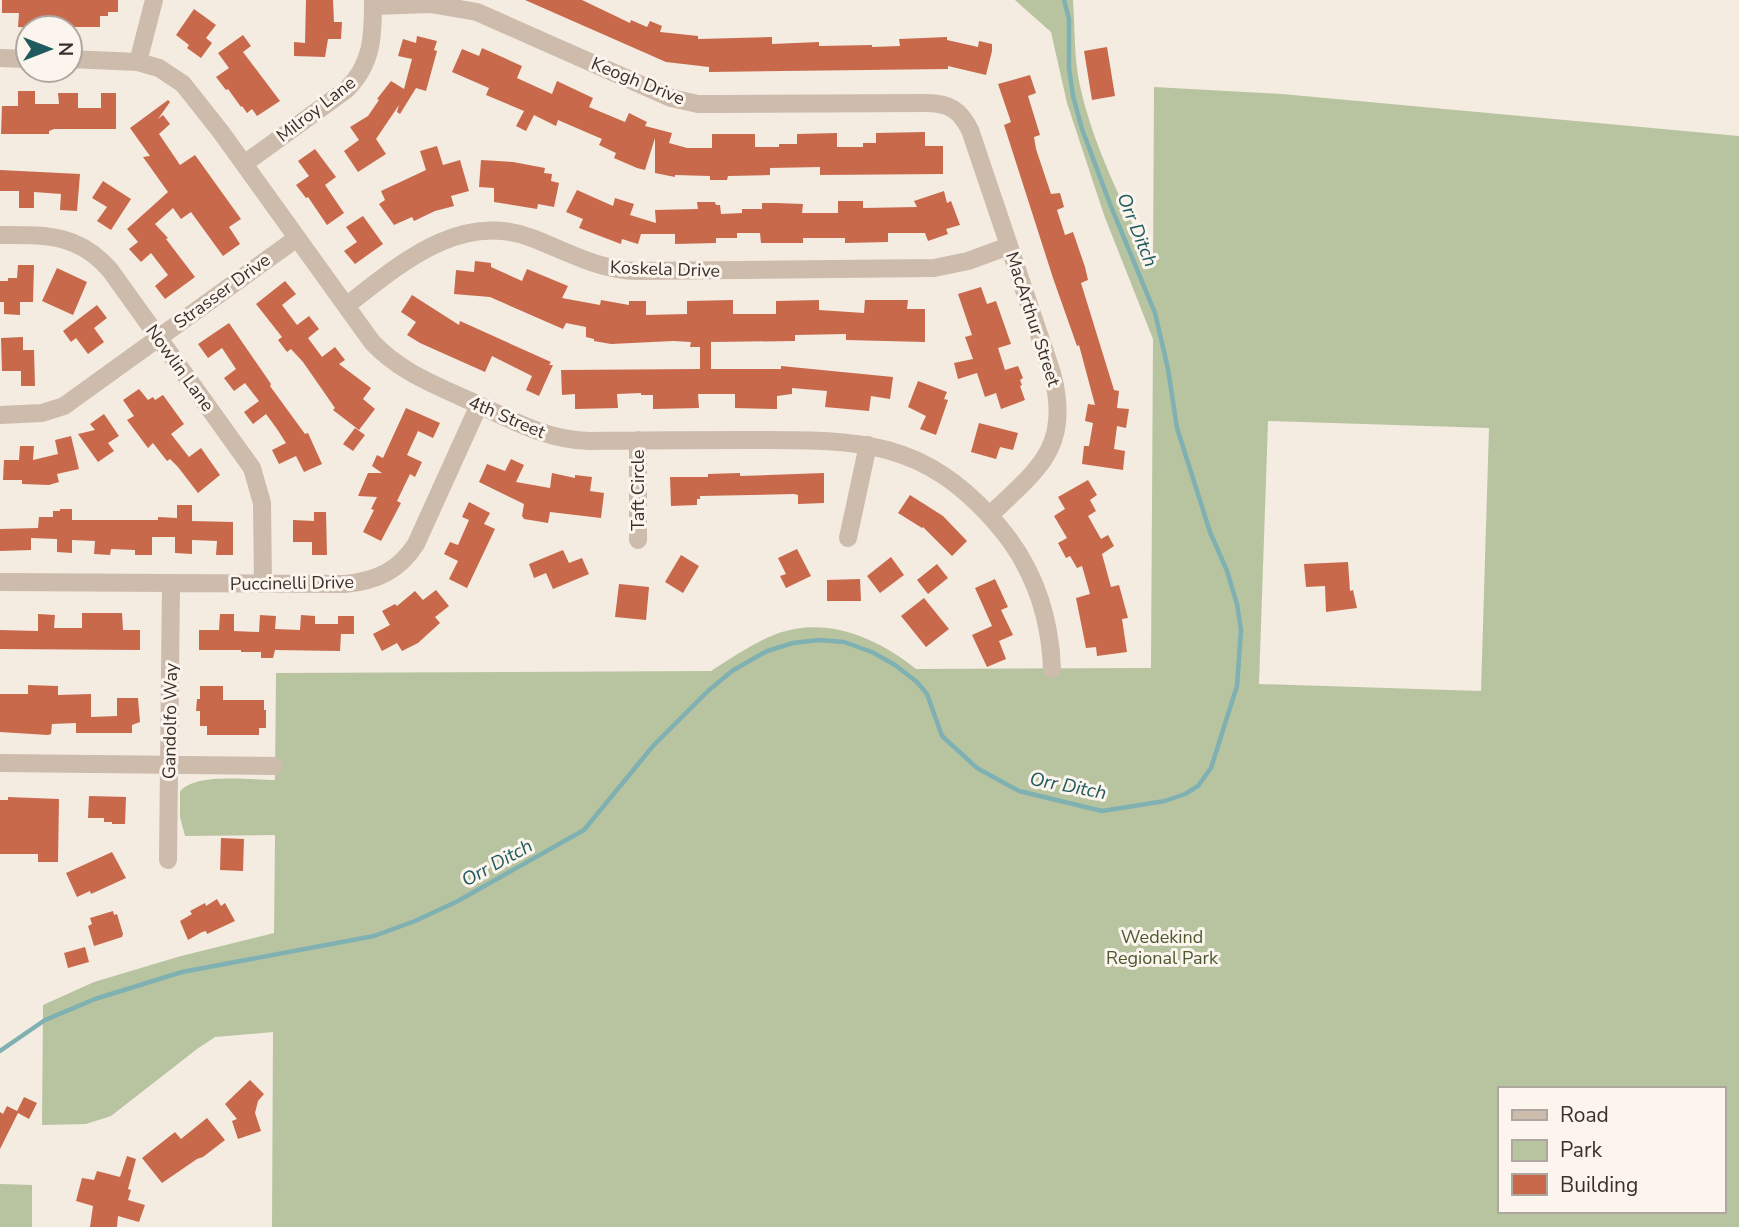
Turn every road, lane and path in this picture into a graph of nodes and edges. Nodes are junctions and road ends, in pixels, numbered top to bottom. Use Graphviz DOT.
graph roads {
  1 [pos="154,0"];
  2 [pos="373,3"];
  3 [pos="84,60"];
  4 [pos="138,62"];
  5 [pos="955,108"];
  6 [pos="244,164"];
  7 [pos="0,234"];
  8 [pos="297,238"];
  9 [pos="1009,246"];
  10 [pos="346,306"];
  11 [pos="159,337"];
  12 [pos="479,405"];
  13 [pos="0,415"];
  14 [pos="638,440"];
  15 [pos="868,444"];
  16 [pos="990,515"];
  17 [pos="848,538"];
  18 [pos="638,540"];
  19 [pos="0,582"];
  20 [pos="171,583"];
  21 [pos="263,584"];
  22 [pos="1052,669"];
  23 [pos="0,763"];
  24 [pos="169,764"];
  25 [pos="274,766"];
  26 [pos="168,860"];
  1 -- 4 [label="street"];
  2 -- 5 [label="street, Keogh Drive"];
  2 -- 6 [label="street, Milroy Lane"];
  3 -- 4 [label="street, 4th Street"];
  4 -- 6 [label="street, 4th Street"];
  5 -- 9 [label="street, MacArthur Street"];
  6 -- 8 [label="street, 4th Street"];
  7 -- 11 [label="street, Nowlin Lane"];
  8 -- 10 [label="street, 4th Street"];
  8 -- 11 [label="street, Strasser Drive"];
  9 -- 10 [label="street, Koskela Drive"];
  9 -- 16 [label="street, MacArthur Street"];
  10 -- 12 [label="street, 4th Street"];
  11 -- 13 [label="street, Strasser Drive"];
  11 -- 21 [label="street, Nowlin Lane"];
  12 -- 14 [label="street, 4th Street"];
  12 -- 21 [label="street, Puccinelli Drive"];
  14 -- 15 [label="street, 4th Street"];
  14 -- 18 [label="street, Taft Circle"];
  15 -- 16 [label="street, 4th Street"];
  15 -- 17 [label="street"];
  16 -- 22 [label="street, 4th Street"];
  19 -- 20 [label="street, Puccinelli Drive"];
  20 -- 21 [label="street, Puccinelli Drive"];
  20 -- 24 [label="street, Gandolfo Way"];
  23 -- 24 [label="street"];
  24 -- 25 [label="street"];
  24 -- 26 [label="street, Gandolfo Way"];
}
